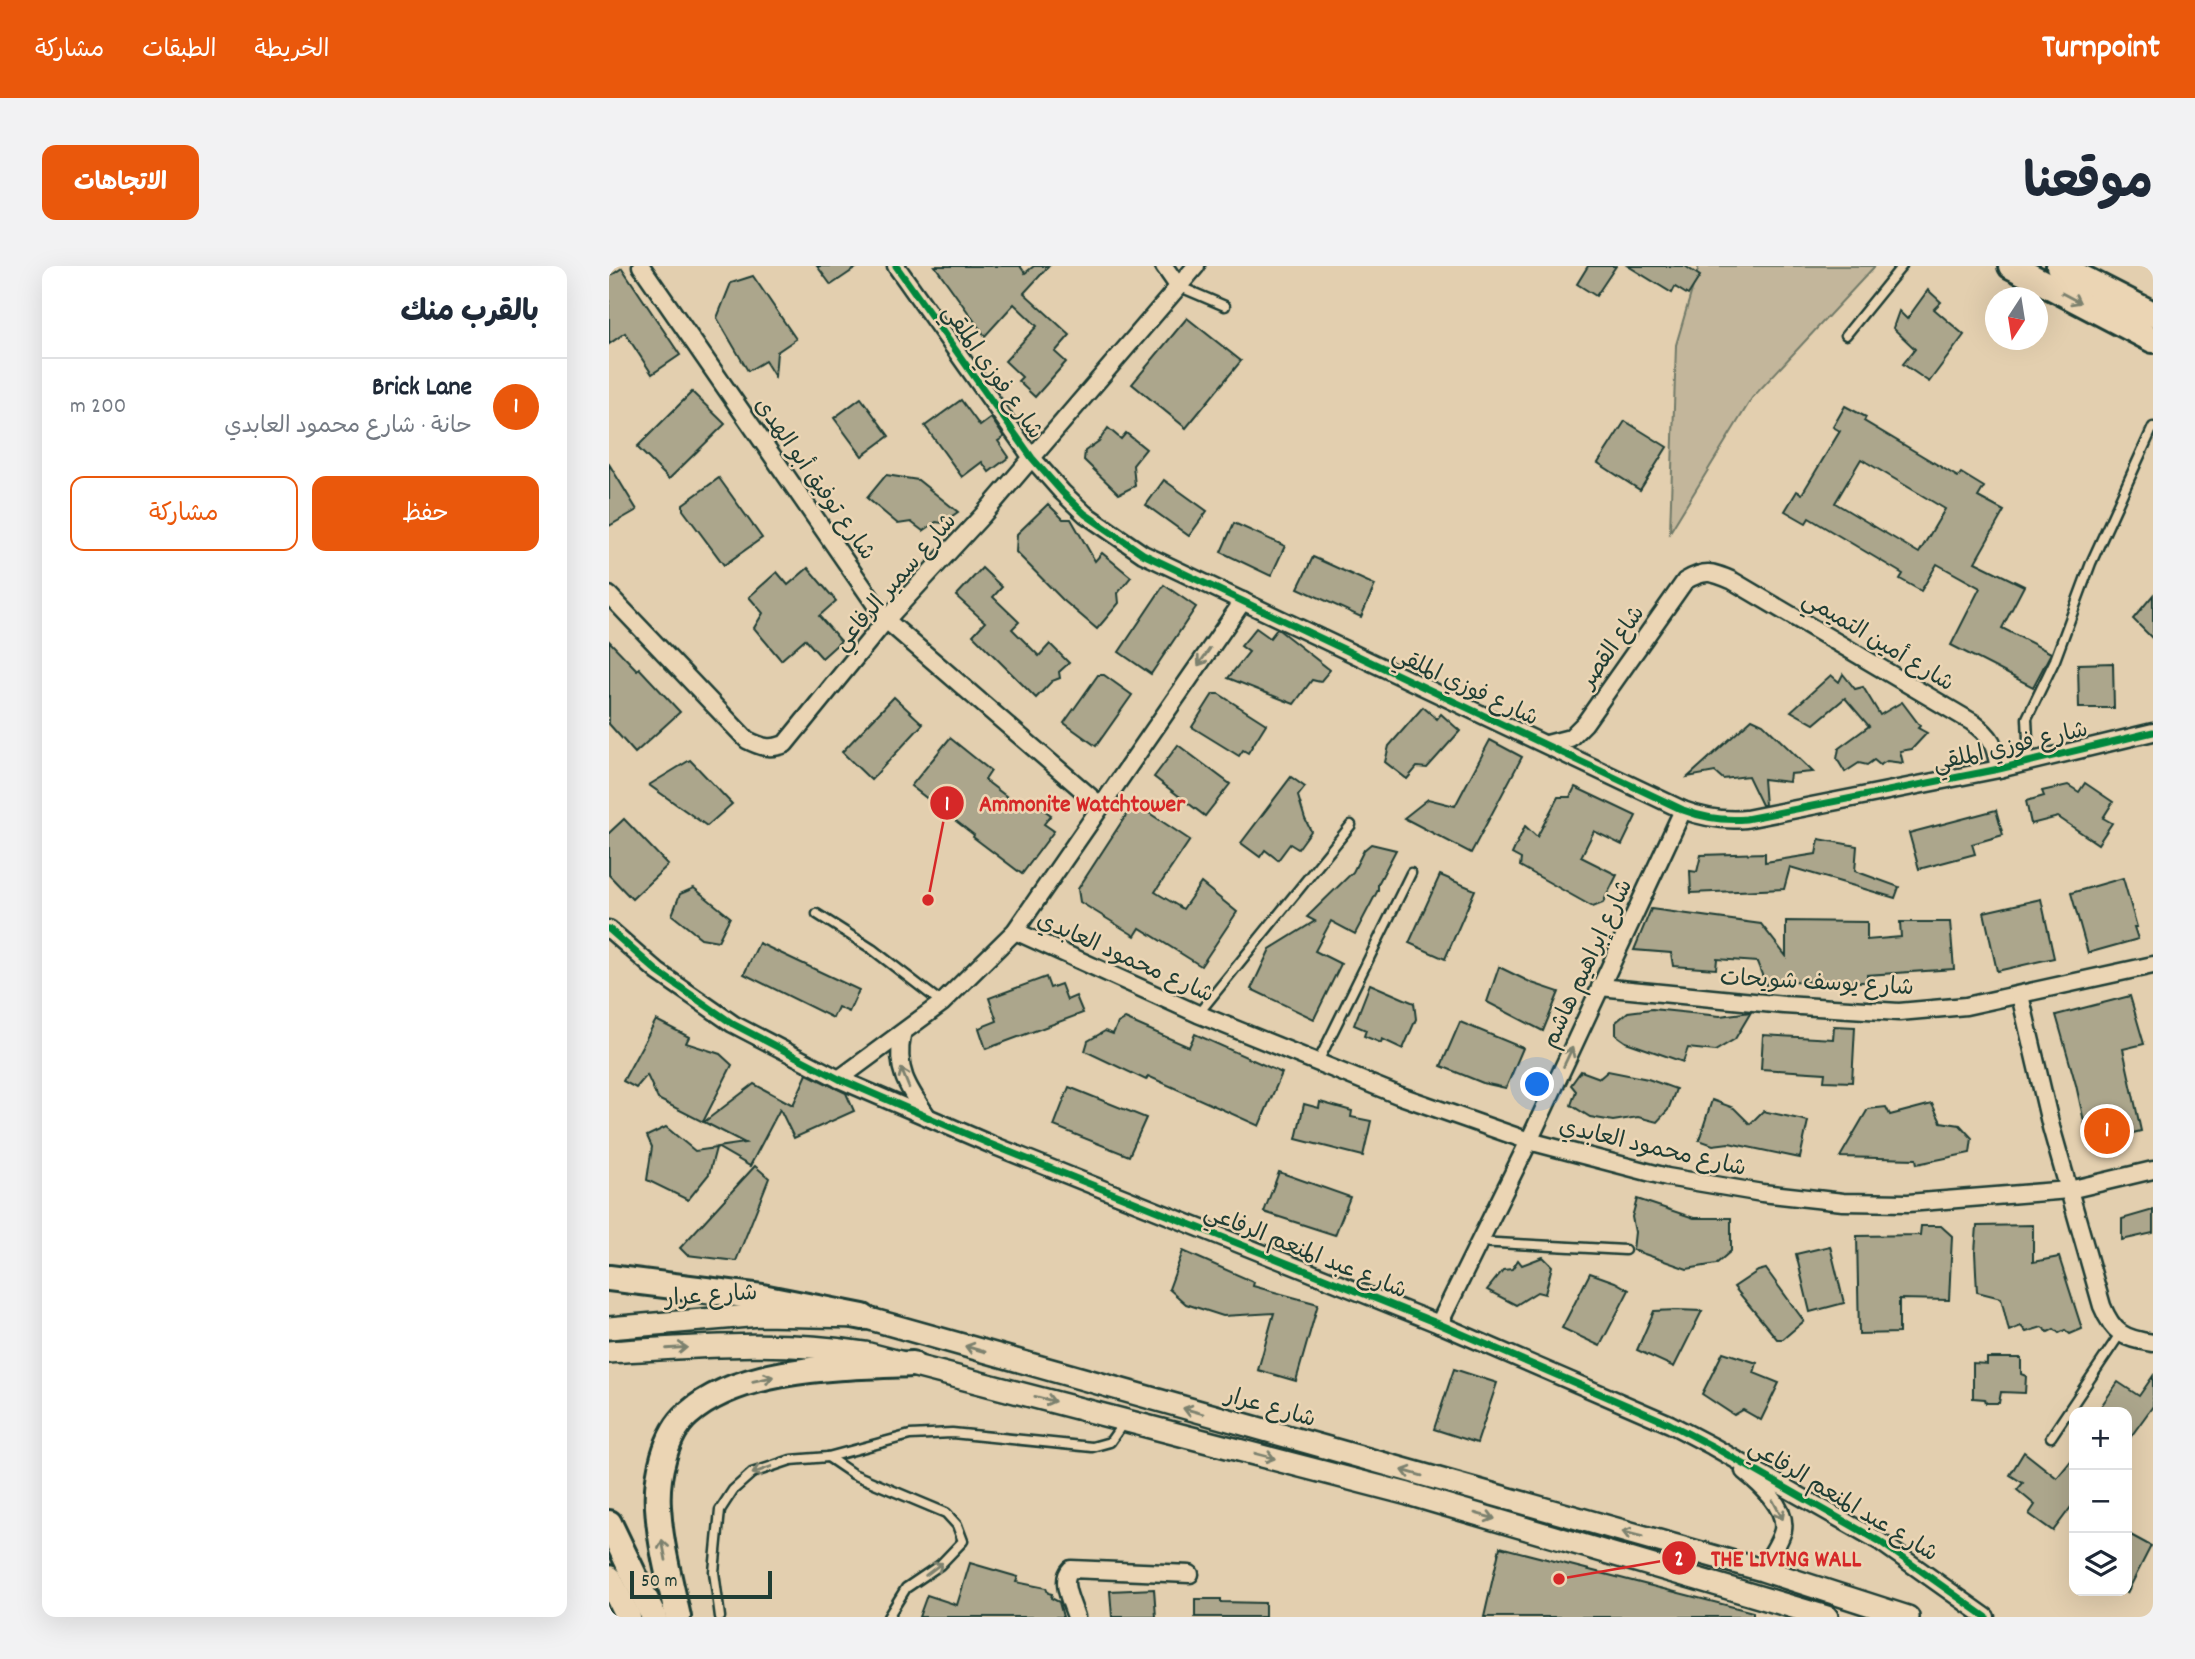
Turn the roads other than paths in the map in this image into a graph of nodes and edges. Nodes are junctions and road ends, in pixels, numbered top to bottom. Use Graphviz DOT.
graph roads {
  1 [pos="641,266"];
  2 [pos="896,266"];
  3 [pos="1164,266"];
  4 [pos="1196,266"];
  5 [pos="1902,266"];
  6 [pos="2011,266"];
  7 [pos="2059,266"];
  8 [pos="1178,286"];
  9 [pos="1225,306"];
  10 [pos="2153,314"];
  11 [pos="1846,335"];
  12 [pos="2153,340"];
  13 [pos="2153,427"];
  14 [pos="1032,458"];
  15 [pos="1711,572"];
  16 [pos="609,595"];
  17 [pos="1243,601"];
  18 [pos="886,620"];
  19 [pos="2153,732"];
  20 [pos="1547,744"];
  21 [pos="2029,762"];
  22 [pos="1999,769"];
  23 [pos="1101,806"];
  24 [pos="1683,810"];
  25 [pos="1351,825"];
  26 [pos="1412,873"];
  27 [pos="817,914"];
  28 [pos="609,929"];
  29 [pos="1015,931"];
  30 [pos="2153,965"];
  31 [pos="1600,987"];
  32 [pos="2020,995"];
  33 [pos="942,1003"];
  34 [pos="1198,1014"];
  35 [pos="902,1035"];
  36 [pos="1317,1064"];
  37 [pos="839,1079"];
  38 [pos="927,1116"];
  39 [pos="1529,1141"];
  40 [pos="2153,1170"];
  41 [pos="2069,1190"];
  42 [pos="1478,1242"];
  43 [pos="1625,1250"];
  44 [pos="609,1278"];
  45 [pos="863,1317"];
  46 [pos="1439,1324"];
  47 [pos="609,1328"];
  48 [pos="2120,1334"];
  49 [pos="2153,1343"];
  50 [pos="609,1352"];
  51 [pos="912,1364"];
  52 [pos="1127,1419"];
  53 [pos="2051,1437"];
  54 [pos="1712,1446"];
  55 [pos="828,1457"];
  56 [pos="609,1523"];
  57 [pos="1762,1570"];
  58 [pos="1190,1574"];
  59 [pos="609,1578"];
  60 [pos="628,1617"];
  61 [pos="654,1617"];
  62 [pos="678,1617"];
  63 [pos="720,1617"];
  64 [pos="888,1617"];
  65 [pos="1076,1617"];
  66 [pos="1827,1617"];
  67 [pos="1908,1617"];
  68 [pos="1986,1617"];
  1 -- 18 [label="street, شارع توفيق أبو الهدى"];
  2 -- 14 [label="street, شارع فوزي الملقي"];
  3 -- 8 [label="street"];
  4 -- 8 [label="street, شارع سمير الرفاعي"];
  5 -- 11 [label="lane"];
  6 -- 12 [label="main road, one-way"];
  7 -- 10 [label="main road"];
  8 -- 9 [label="lane"];
  8 -- 14 [label="street, شارع سمير الرفاعي"];
  13 -- 21 [label="lane"];
  14 -- 17 [label="street, شارع فوزي الملقي"];
  14 -- 18 [label="street, شارع سمير الرفاعي"];
  15 -- 20 [label="street, شاع القصر"];
  15 -- 22 [label="street, شارع أمين التميمي"];
  16 -- 18 [label="street, شارع سمير الرفاعي"];
  17 -- 20 [label="street, شارع فوزي الملقي"];
  17 -- 23 [label="street, one-way"];
  18 -- 23 [label="street, شارع توفيق أبو الهدى"];
  19 -- 21 [label="street, شارع فوزي الملقي"];
  20 -- 24 [label="street, شارع فوزي الملقي"];
  21 -- 22 [label="street, شارع فوزي الملقي"];
  22 -- 24 [label="street, شارع فوزي الملقي"];
  23 -- 29 [label="street"];
  24 -- 31 [label="street, شارع إبراهيم هاشم"];
  25 -- 34 [label="lane"];
  26 -- 36 [label="lane"];
  27 -- 33 [label="lane"];
  28 -- 37 [label="street, شارع عبد المنعم الرفاعي"];
  29 -- 33 [label="street"];
  29 -- 34 [label="street, شارع محمود العابدي"];
  30 -- 32 [label="street, شارع يوسف شويحات"];
  31 -- 32 [label="street, شارع يوسف شويحات"];
  39 -- 31 [label="street, شارع إبراهيم هاشم, one-way"];
  32 -- 41 [label="street"];
  33 -- 35 [label="street"];
  34 -- 36 [label="street, شارع محمود العابدي"];
  35 -- 37 [label="street"];
  38 -- 35 [label="street, one-way"];
  36 -- 39 [label="street, شارع محمود العابدي"];
  37 -- 38 [label="street, شارع عبد المنعم الرفاعي"];
  38 -- 46 [label="street, شارع عبد المنعم الرفاعي"];
  39 -- 41 [label="street, شارع محمود العابدي"];
  39 -- 42 [label="street, شارع إبراهيم هاشم"];
  40 -- 41 [label="street, شارع محمود العابدي"];
  41 -- 48 [label="street"];
  42 -- 43 [label="lane"];
  42 -- 46 [label="street, شارع إبراهيم هاشم"];
  44 -- 45 [label="main road"];
  45 -- 47 [label="main road, شارع عرار"];
  57 -- 45 [label="main road, شارع عرار, one-way"];
  46 -- 54 [label="street, شارع عبد المنعم الرفاعي"];
  48 -- 49 [label="street"];
  48 -- 53 [label="lane"];
  50 -- 51 [label="main road, one-way"];
  51 -- 52 [label="main road, one-way"];
  62 -- 51 [label="main road, one-way"];
  52 -- 55 [label="lane"];
  52 -- 66 [label="main road, one-way"];
  54 -- 57 [label="street, شارع عبد المنعم الرفاعي, one-way"];
  54 -- 68 [label="street, شارع عبد المنعم الرفاعي"];
  55 -- 63 [label="lane, one-way"];
  64 -- 55 [label="lane, one-way"];
  56 -- 61 [label="main road"];
  57 -- 67 [label="main road, شارع عرار"];
  58 -- 65 [label="street"];
  59 -- 60 [label="main road"];
}
